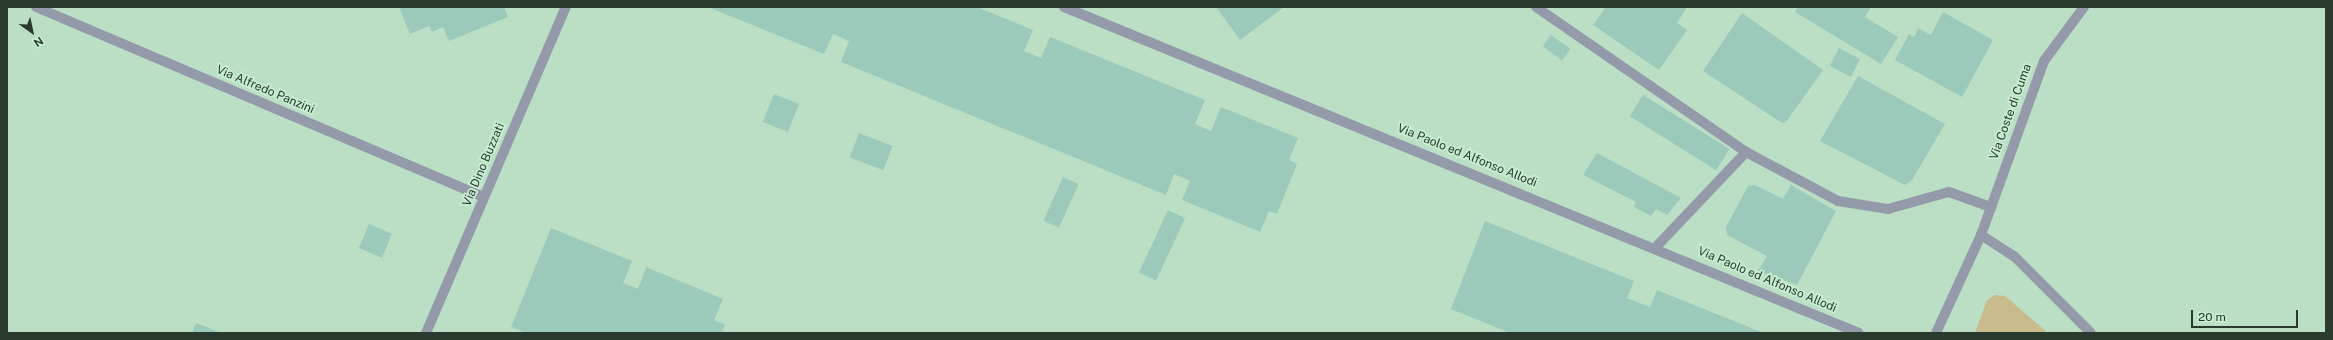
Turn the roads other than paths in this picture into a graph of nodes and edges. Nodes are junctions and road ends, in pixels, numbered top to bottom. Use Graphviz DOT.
graph roads {
  1 [pos="36,7"];
  2 [pos="566,7"];
  3 [pos="1064,7"];
  4 [pos="1536,7"];
  5 [pos="2084,7"];
  6 [pos="1746,152"];
  7 [pos="483,197"];
  8 [pos="1991,207"];
  9 [pos="1981,235"];
  10 [pos="1656,247"];
  11 [pos="426,333"];
  12 [pos="1859,333"];
  13 [pos="1936,333"];
  14 [pos="2091,333"];
  1 -- 7 [label="street, Via Alfredo Panzini"];
  2 -- 7 [label="street, Via Dino Buzzati"];
  3 -- 10 [label="street, Via Paolo ed Alfonso Allodi"];
  4 -- 6 [label="street"];
  5 -- 8 [label="street, Via Coste di Cuma"];
  6 -- 8 [label="street"];
  6 -- 10 [label="street"];
  7 -- 11 [label="street, Via Dino Buzzati"];
  8 -- 9 [label="street, Via Coste di Cuma"];
  9 -- 13 [label="street"];
  9 -- 14 [label="street"];
  10 -- 12 [label="street, Via Paolo ed Alfonso Allodi"];
}
